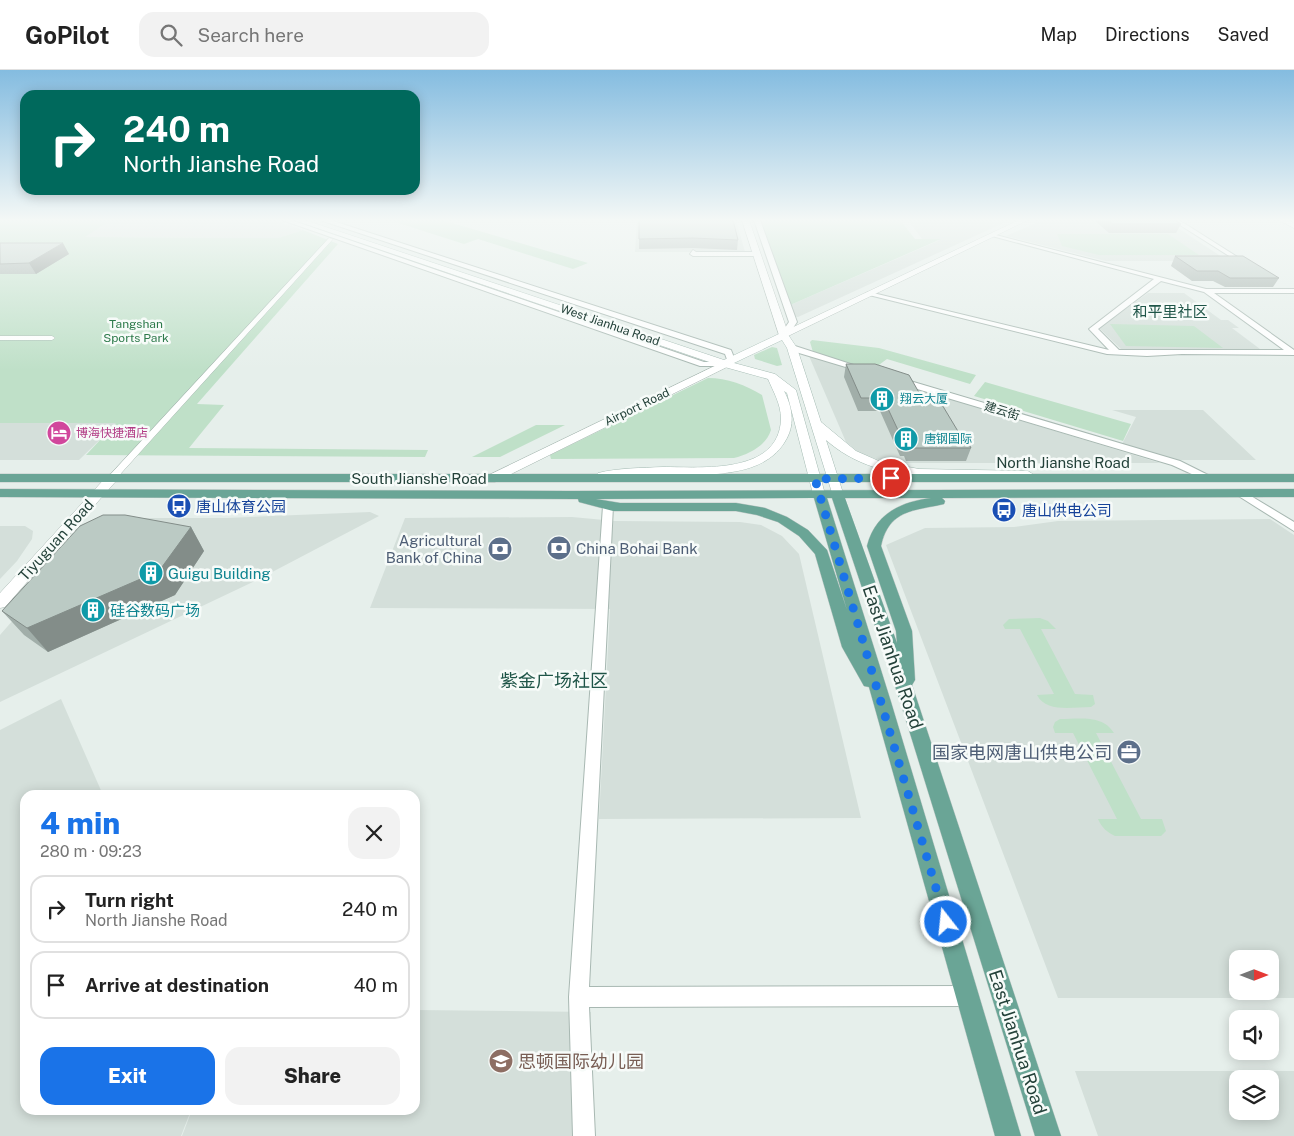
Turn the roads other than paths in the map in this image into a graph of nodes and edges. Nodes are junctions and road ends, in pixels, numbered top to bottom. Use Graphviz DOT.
graph roads {
  1 [pos="303,270"];
  2 [pos="429,270"];
  3 [pos="448,270"];
  4 [pos="456,270"];
  5 [pos="476,270"];
  6 [pos="761,270"];
  7 [pos="775,270"];
  8 [pos="920,270"];
  9 [pos="1124,270"];
  10 [pos="1158,279"];
  11 [pos="1274,282"];
  12 [pos="1206,291"];
  13 [pos="1292,291"];
  14 [pos="869,294"];
  15 [pos="784,335"];
  16 [pos="0,338"];
  17 [pos="52,338"];
  18 [pos="770,342"];
  19 [pos="792,348"];
  20 [pos="747,352"];
  21 [pos="1117,353"];
  22 [pos="1293,353"];
  23 [pos="728,362"];
  24 [pos="742,367"];
  25 [pos="867,371"];
  26 [pos="771,376"];
  27 [pos="886,376"];
  28 [pos="816,424"];
  29 [pos="0,478"];
  30 [pos="112,478"];
  31 [pos="1084,478"];
  32 [pos="1210,478"];
  33 [pos="1294,478"];
  34 [pos="491,479"];
  35 [pos="576,479"];
  36 [pos="826,486"];
  37 [pos="1109,492"];
  38 [pos="1241,492"];
  39 [pos="0,493"];
  40 [pos="100,493"];
  41 [pos="1294,493"];
  42 [pos="569,495"];
  43 [pos="608,506"];
  44 [pos="1294,527"];
  45 [pos="0,602"];
  46 [pos="909,701"];
  47 [pos="882,702"];
  48 [pos="967,996"];
  49 [pos="579,997"];
  50 [pos="584,1136"];
  51 [pos="1008,1136"];
  52 [pos="1048,1136"];
  1 -- 30 [label="street"];
  2 -- 23 [label="street"];
  3 -- 23 [label="main road, West Jianhua Road"];
  4 -- 23 [label="main road, West Jianhua Road"];
  5 -- 23 [label="street"];
  6 -- 15 [label="main road"];
  7 -- 15 [label="street"];
  8 -- 14 [label="main road, Airport Road"];
  9 -- 10 [label="street"];
  10 -- 12 [label="street"];
  10 -- 21 [label="street"];
  11 -- 13 [label="street"];
  12 -- 13 [label="street"];
  12 -- 22 [label="street"];
  14 -- 15 [label="main road, Airport Road"];
  14 -- 21 [label="street"];
  15 -- 18 [label="main road, Airport Road"];
  15 -- 19 [label="main road"];
  16 -- 17 [label="street"];
  18 -- 19 [label="main road"];
  18 -- 20 [label="main road, Airport Road"];
  19 -- 25 [label="street"];
  19 -- 28 [label="main road"];
  20 -- 23 [label="main road, Airport Road"];
  20 -- 24 [label="main road"];
  21 -- 22 [label="street"];
  23 -- 24 [label="main road, West Jianhua Road"];
  23 -- 34 [label="main road, Airport Road"];
  24 -- 26 [label="main road, West Jianhua Road"];
  26 -- 35 [label="main road"];
  26 -- 36 [label="main road, West Jianhua Road"];
  27 -- 32 [label="street, 建云街"];
  28 -- 31 [label="main road"];
  28 -- 36 [label="main road"];
  29 -- 30 [label="main road, South Jianshe Road"];
  30 -- 34 [label="main road, South Jianshe Road"];
  30 -- 40 [label="main road, Tiyuguan Road"];
  31 -- 32 [label="main road, North Jianshe Road"];
  31 -- 36 [label="main road, North Jianshe Road"];
  32 -- 33 [label="main road, North Jianshe Road"];
  34 -- 35 [label="main road, South Jianshe Road"];
  35 -- 36 [label="main road, South Jianshe Road"];
  36 -- 37 [label="main road, North Jianshe Road"];
  36 -- 42 [label="main road, South Jianshe Road"];
  36 -- 46 [label="main road, East Jianhua Road"];
  36 -- 47 [label="main road, East Jianhua Road"];
  37 -- 38 [label="main road, North Jianshe Road"];
  37 -- 46 [label="main road"];
  38 -- 41 [label="main road, North Jianshe Road"];
  38 -- 44 [label="street"];
  39 -- 40 [label="main road, South Jianshe Road"];
  40 -- 42 [label="main road, South Jianshe Road"];
  40 -- 45 [label="main road, Tiyuguan Road"];
  42 -- 43 [label="main road"];
  43 -- 47 [label="main road"];
  43 -- 49 [label="street"];
  46 -- 52 [label="main road, East Jianhua Road"];
  47 -- 48 [label="main road, East Jianhua Road"];
  48 -- 49 [label="street"];
  48 -- 51 [label="main road, East Jianhua Road"];
  49 -- 50 [label="street"];
}
